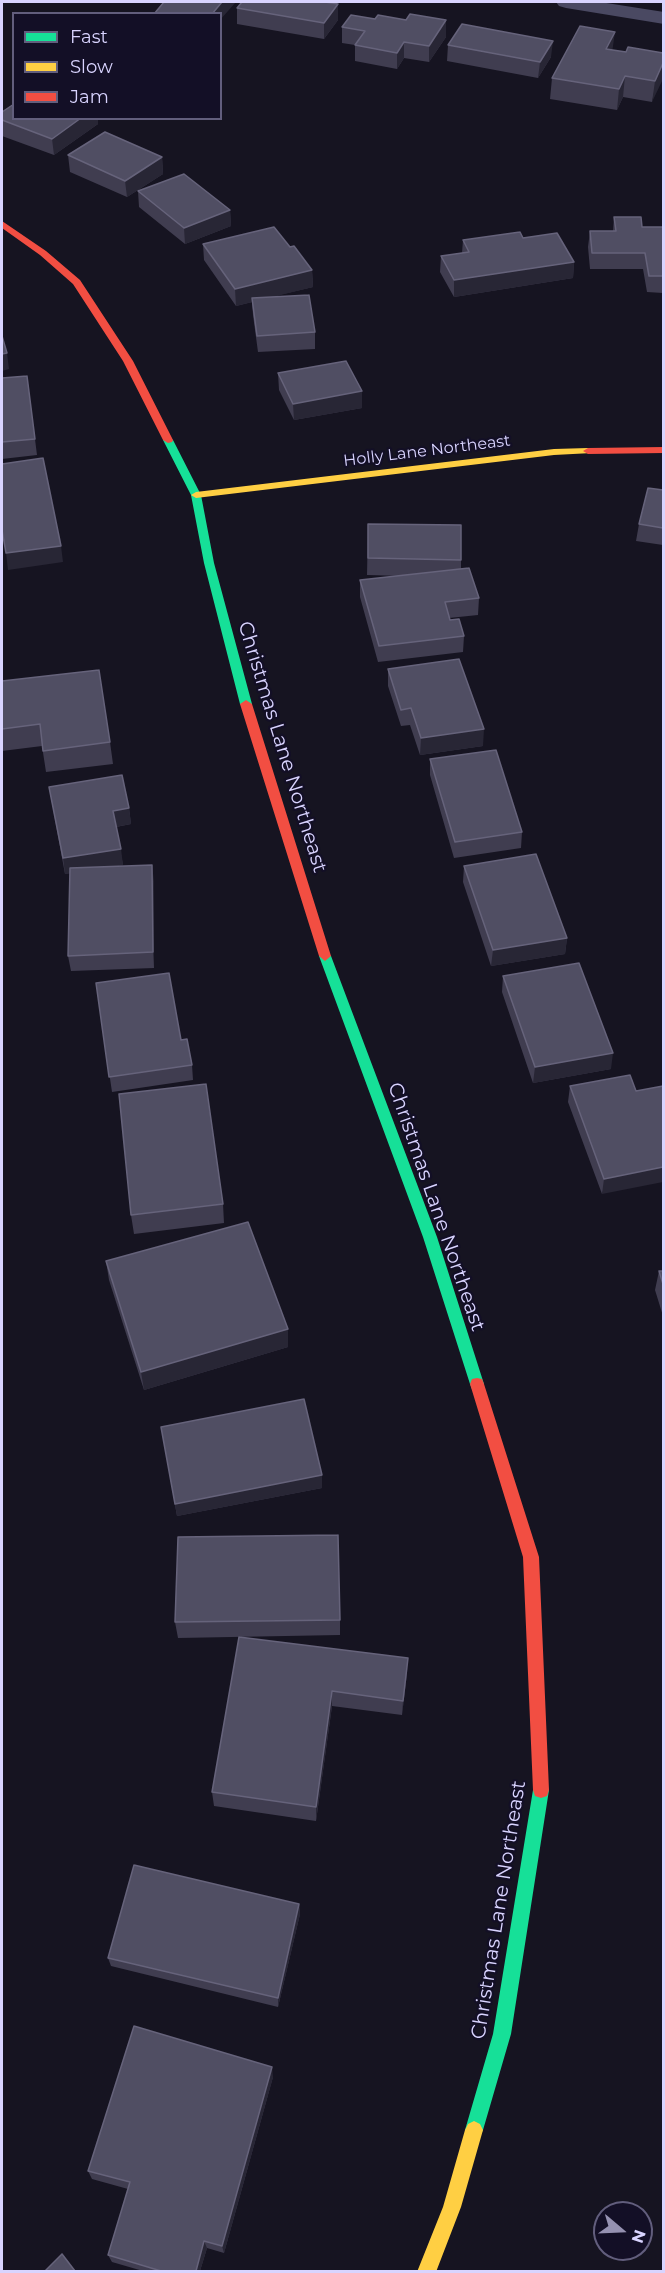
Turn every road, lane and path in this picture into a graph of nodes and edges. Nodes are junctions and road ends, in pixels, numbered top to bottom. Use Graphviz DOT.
graph roads {
  1 [pos="566,2"];
  2 [pos="663,18"];
  3 [pos="2,224"];
  4 [pos="663,450"];
  5 [pos="196,495"];
  6 [pos="426,2271"];
  1 -- 2 [label="street"];
  3 -- 5 [label="street, Christmas Lane Northeast"];
  4 -- 5 [label="street, Holly Lane Northeast"];
  5 -- 6 [label="street, Christmas Lane Northeast"];
}
